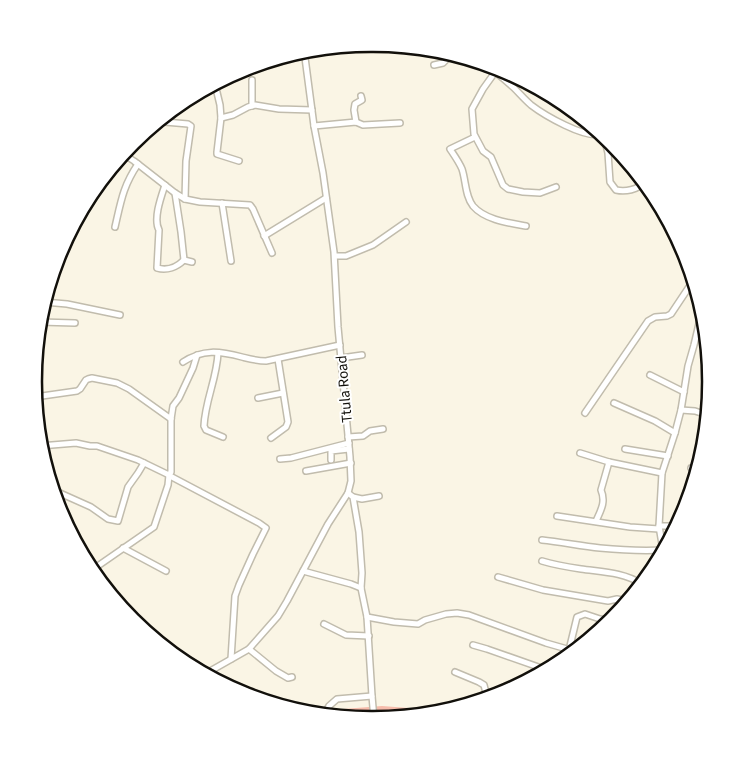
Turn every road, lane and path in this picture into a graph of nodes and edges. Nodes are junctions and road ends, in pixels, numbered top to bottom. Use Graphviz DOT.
graph roads {
  1 [pos="305,59"];
  2 [pos="446,60"];
  3 [pos="434,65"];
  4 [pos="493,75"];
  5 [pos="252,80"];
  6 [pos="508,82"];
  7 [pos="217,91"];
  8 [pos="361,96"];
  9 [pos="252,106"];
  10 [pos="312,110"];
  11 [pos="221,118"];
  12 [pos="168,122"];
  13 [pos="356,122"];
  14 [pos="400,123"];
  15 [pos="314,126"];
  16 [pos="589,134"];
  17 [pos="476,137"];
  18 [pos="608,152"];
  19 [pos="130,158"];
  20 [pos="239,161"];
  21 [pos="138,164"];
  22 [pos="165,185"];
  23 [pos="556,187"];
  24 [pos="638,187"];
  25 [pos="174,193"];
  26 [pos="326,198"];
  27 [pos="185,199"];
  28 [pos="222,203"];
  29 [pos="406,222"];
  30 [pos="526,226"];
  31 [pos="115,227"];
  32 [pos="264,236"];
  33 [pos="272,254"];
  34 [pos="335,256"];
  35 [pos="184,260"];
  36 [pos="231,261"];
  37 [pos="192,262"];
  38 [pos="688,289"];
  39 [pos="52,303"];
  40 [pos="120,315"];
  41 [pos="48,322"];
  42 [pos="75,323"];
  43 [pos="697,330"];
  44 [pos="340,345"];
  45 [pos="218,353"];
  46 [pos="197,355"];
  47 [pos="362,355"];
  48 [pos="341,358"];
  49 [pos="278,359"];
  50 [pos="183,362"];
  51 [pos="650,375"];
  52 [pos="684,392"];
  53 [pos="283,393"];
  54 [pos="43,396"];
  55 [pos="258,398"];
  56 [pos="614,403"];
  57 [pos="681,410"];
  58 [pos="585,413"];
  59 [pos="700,413"];
  60 [pos="171,419"];
  61 [pos="383,429"];
  62 [pos="675,433"];
  63 [pos="223,436"];
  64 [pos="271,438"];
  65 [pos="349,443"];
  66 [pos="49,445"];
  67 [pos="625,448"];
  68 [pos="580,453"];
  69 [pos="668,456"];
  70 [pos="280,459"];
  71 [pos="331,460"];
  72 [pos="609,462"];
  73 [pos="144,463"];
  74 [pos="351,464"];
  75 [pos="306,471"];
  76 [pos="662,473"];
  77 [pos="170,475"];
  78 [pos="63,494"];
  79 [pos="350,495"];
  80 [pos="378,496"];
  81 [pos="557,516"];
  82 [pos="596,522"];
  83 [pos="668,527"];
  84 [pos="659,528"];
  85 [pos="661,539"];
  86 [pos="542,540"];
  87 [pos="123,548"];
  88 [pos="654,550"];
  89 [pos="542,561"];
  90 [pos="98,565"];
  91 [pos="166,570"];
  92 [pos="303,571"];
  93 [pos="498,577"];
  94 [pos="634,580"];
  95 [pos="361,588"];
  96 [pos="620,599"];
  97 [pos="367,617"];
  98 [pos="600,619"];
  99 [pos="324,624"];
  100 [pos="369,636"];
  101 [pos="572,644"];
  102 [pos="473,645"];
  103 [pos="565,648"];
  104 [pos="249,649"];
  105 [pos="231,659"];
  106 [pos="538,667"];
  107 [pos="212,670"];
  108 [pos="455,672"];
  109 [pos="292,677"];
  110 [pos="485,691"];
  111 [pos="372,696"];
  112 [pos="329,708"];
  113 [pos="373,711"];
  1 -- 10 [label="street, Ttula Road"];
  2 -- 3 [label="street"];
  4 -- 17 [label="street"];
  5 -- 9 [label="street"];
  6 -- 16 [label="street"];
  7 -- 11 [label="street"];
  8 -- 13 [label="street"];
  9 -- 10 [label="street"];
  9 -- 11 [label="street"];
  10 -- 15 [label="street, Ttula Road"];
  11 -- 20 [label="street"];
  12 -- 27 [label="street"];
  13 -- 14 [label="street"];
  13 -- 15 [label="street"];
  15 -- 26 [label="street, Ttula Road"];
  17 -- 23 [label="street"];
  17 -- 30 [label="street"];
  18 -- 24 [label="street"];
  19 -- 21 [label="street"];
  21 -- 22 [label="street"];
  21 -- 31 [label="street"];
  22 -- 25 [label="street"];
  22 -- 35 [label="street"];
  25 -- 27 [label="street"];
  25 -- 35 [label="street"];
  26 -- 32 [label="street"];
  26 -- 34 [label="street, Ttula Road"];
  27 -- 28 [label="street"];
  28 -- 32 [label="street"];
  28 -- 36 [label="street"];
  29 -- 34 [label="street"];
  32 -- 33 [label="street"];
  34 -- 44 [label="street, Ttula Road"];
  35 -- 37 [label="street"];
  38 -- 58 [label="street"];
  39 -- 40 [label="street"];
  41 -- 42 [label="street"];
  43 -- 52 [label="street"];
  44 -- 48 [label="street, Ttula Road"];
  44 -- 49 [label="street"];
  45 -- 46 [label="street"];
  45 -- 49 [label="street"];
  45 -- 63 [label="street"];
  46 -- 50 [label="street"];
  46 -- 60 [label="street"];
  47 -- 48 [label="street"];
  48 -- 65 [label="street, Ttula Road"];
  49 -- 53 [label="street"];
  51 -- 52 [label="street"];
  52 -- 57 [label="street"];
  53 -- 55 [label="street"];
  53 -- 64 [label="street"];
  54 -- 60 [label="street"];
  56 -- 62 [label="street"];
  57 -- 59 [label="street"];
  57 -- 62 [label="street"];
  60 -- 77 [label="street"];
  61 -- 65 [label="street"];
  62 -- 69 [label="street"];
  65 -- 70 [label="street"];
  65 -- 71 [label="street"];
  65 -- 74 [label="street, Ttula Road"];
  66 -- 73 [label="street"];
  67 -- 69 [label="street"];
  68 -- 72 [label="street"];
  69 -- 76 [label="street"];
  72 -- 76 [label="street"];
  72 -- 82 [label="street"];
  73 -- 77 [label="street"];
  73 -- 78 [label="street"];
  74 -- 75 [label="street"];
  74 -- 79 [label="street, Ttula Road"];
  76 -- 84 [label="street"];
  77 -- 87 [label="street"];
  77 -- 105 [label="street"];
  79 -- 80 [label="street"];
  79 -- 92 [label="street, Ttula Road"];
  79 -- 95 [label="street"];
  81 -- 82 [label="street"];
  82 -- 84 [label="street"];
  83 -- 84 [label="street"];
  84 -- 85 [label="street"];
  86 -- 88 [label="street"];
  87 -- 90 [label="street"];
  87 -- 91 [label="street"];
  89 -- 94 [label="street"];
  92 -- 95 [label="street"];
  92 -- 104 [label="street, Ttula Road"];
  93 -- 96 [label="street"];
  95 -- 97 [label="street"];
  97 -- 100 [label="street"];
  97 -- 103 [label="street"];
  98 -- 101 [label="street"];
  99 -- 100 [label="street"];
  100 -- 111 [label="street"];
  102 -- 106 [label="street"];
  104 -- 105 [label="street, Ttula Road"];
  104 -- 109 [label="street"];
  105 -- 107 [label="street, Ttula Road"];
  108 -- 110 [label="street"];
  111 -- 112 [label="street"];
  111 -- 113 [label="street"];
}
